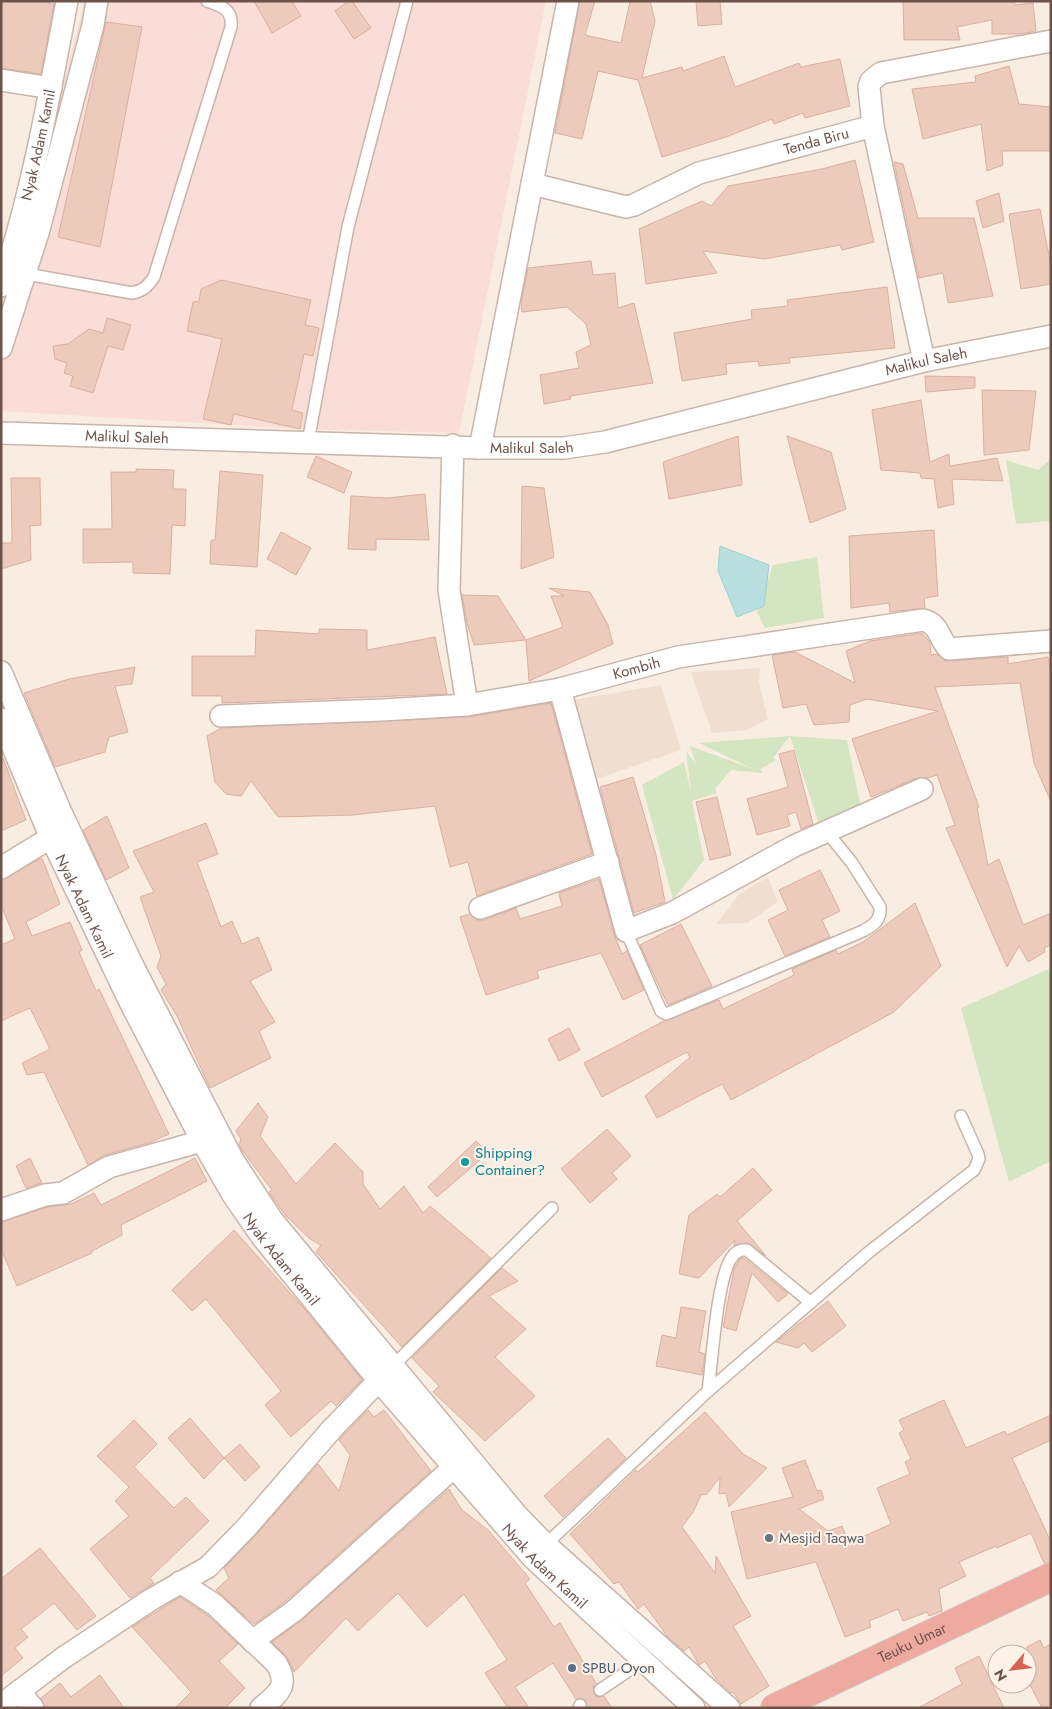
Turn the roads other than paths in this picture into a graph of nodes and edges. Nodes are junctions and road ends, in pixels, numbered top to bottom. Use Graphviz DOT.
graph roads {
  1 [pos="67,1"];
  2 [pos="97,1"];
  3 [pos="207,1"];
  4 [pos="407,1"];
  5 [pos="568,1"];
  6 [pos="1051,41"];
  7 [pos="1,80"];
  8 [pos="51,88"];
  9 [pos="873,126"];
  10 [pos="532,184"];
  11 [pos="11,276"];
  12 [pos="1051,336"];
  13 [pos="1,348"];
  14 [pos="924,361"];
  15 [pos="1,433"];
  16 [pos="308,442"];
  17 [pos="454,446"];
  18 [pos="480,448"];
  19 [pos="1051,641"];
  20 [pos="1,672"];
  21 [pos="560,689"];
  22 [pos="467,705"];
  23 [pos="221,716"];
  24 [pos="1,719"];
  25 [pos="922,789"];
  26 [pos="60,832"];
  27 [pos="827,832"];
  28 [pos="608,862"];
  29 [pos="1,868"];
  30 [pos="480,908"];
  31 [pos="626,931"];
  32 [pos="961,1116"];
  33 [pos="202,1141"];
  34 [pos="552,1208"];
  35 [pos="1,1210"];
  36 [pos="810,1302"];
  37 [pos="386,1373"];
  38 [pos="708,1391"];
  39 [pos="454,1467"];
  40 [pos="539,1551"];
  41 [pos="1051,1577"];
  42 [pos="180,1582"];
  43 [pos="1051,1598"];
  44 [pos="252,1641"];
  45 [pos="644,1660"];
  46 [pos="600,1690"];
  47 [pos="19,1691"];
  48 [pos="1,1705"];
  49 [pos="33,1708"];
  50 [pos="261,1708"];
  51 [pos="694,1708"];
  52 [pos="729,1708"];
  53 [pos="775,1708"];
  54 [pos="818,1708"];
  1 -- 8 [label="street, Nyak Adam Kamil"];
  2 -- 11 [label="street"];
  3 -- 11 [label="lane"];
  4 -- 16 [label="lane"];
  5 -- 10 [label="street"];
  6 -- 9 [label="street"];
  7 -- 8 [label="street"];
  8 -- 11 [label="street, Nyak Adam Kamil"];
  9 -- 10 [label="street, Tenda Biru"];
  9 -- 14 [label="street"];
  10 -- 18 [label="street"];
  11 -- 13 [label="street"];
  12 -- 14 [label="street, Malikul Saleh"];
  14 -- 18 [label="street, Malikul Saleh"];
  15 -- 16 [label="street, Malikul Saleh"];
  16 -- 17 [label="street, Malikul Saleh"];
  17 -- 18 [label="street, Malikul Saleh"];
  17 -- 22 [label="street"];
  19 -- 21 [label="street, Kombih"];
  20 -- 26 [label="street"];
  21 -- 22 [label="street, Kombih"];
  21 -- 28 [label="street"];
  22 -- 23 [label="street, Kombih"];
  24 -- 26 [label="street, Nyak Adam Kamil"];
  25 -- 27 [label="street"];
  26 -- 29 [label="street"];
  26 -- 33 [label="street, Nyak Adam Kamil"];
  26 -- 37 [label="street"];
  27 -- 31 [label="street"];
  27 -- 31 [label="lane"];
  28 -- 30 [label="street"];
  28 -- 31 [label="street"];
  32 -- 36 [label="lane"];
  33 -- 35 [label="street"];
  33 -- 37 [label="street, Nyak Adam Kamil"];
  34 -- 37 [label="lane"];
  36 -- 38 [label="lane"];
  36 -- 38 [label="lane"];
  37 -- 39 [label="street, Nyak Adam Kamil"];
  37 -- 40 [label="street"];
  37 -- 42 [label="street"];
  38 -- 40 [label="lane"];
  39 -- 40 [label="street, Nyak Adam Kamil"];
  39 -- 44 [label="street"];
  40 -- 45 [label="street, Nyak Adam Kamil"];
  40 -- 52 [label="street"];
  41 -- 53 [label="highway, Teuku Umar"];
  42 -- 44 [label="street"];
  42 -- 47 [label="street"];
  43 -- 54 [label="highway"];
  44 -- 50 [label="street"];
  45 -- 46 [label="lane"];
  45 -- 51 [label="street, Nyak Adam Kamil"];
  47 -- 48 [label="street"];
  47 -- 49 [label="street"];
}
